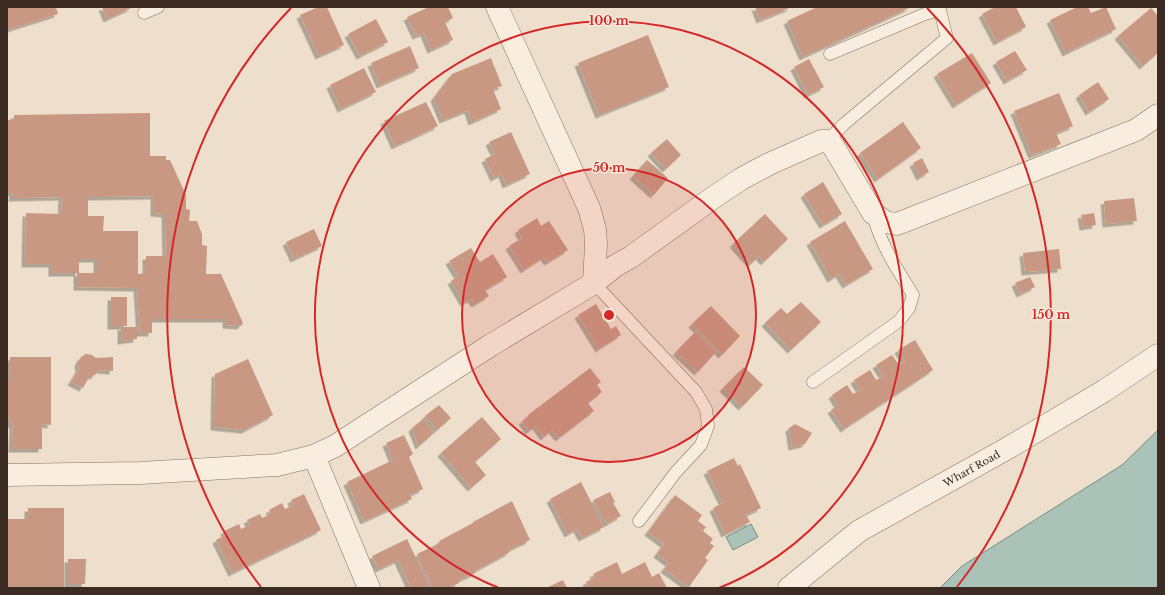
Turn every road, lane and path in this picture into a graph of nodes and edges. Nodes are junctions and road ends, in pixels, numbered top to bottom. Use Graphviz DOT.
graph roads {
  1 [pos="158,7"];
  2 [pos="497,7"];
  3 [pos="939,8"];
  4 [pos="144,13"];
  5 [pos="830,54"];
  6 [pos="1158,115"];
  7 [pos="827,141"];
  8 [pos="873,213"];
  9 [pos="594,283"];
  10 [pos="1158,356"];
  11 [pos="813,382"];
  12 [pos="314,456"];
  13 [pos="7,475"];
  14 [pos="638,521"];
  15 [pos="369,588"];
  16 [pos="789,588"];
  1 -- 4 [label="lane"];
  2 -- 9 [label="street"];
  3 -- 5 [label="lane"];
  3 -- 7 [label="lane"];
  6 -- 8 [label="street"];
  7 -- 8 [label="street"];
  7 -- 9 [label="street"];
  8 -- 11 [label="lane"];
  9 -- 12 [label="street"];
  9 -- 14 [label="lane"];
  10 -- 16 [label="street, Wharf Road"];
  12 -- 13 [label="street"];
  12 -- 15 [label="street"];
}
